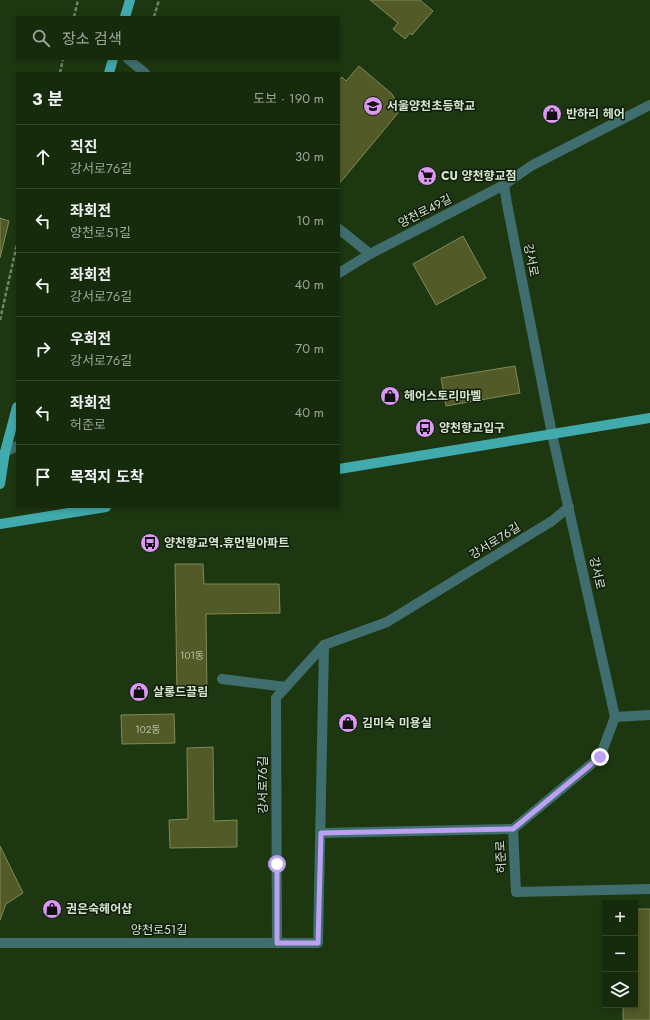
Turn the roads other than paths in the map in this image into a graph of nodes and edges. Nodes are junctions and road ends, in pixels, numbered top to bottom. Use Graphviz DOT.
graph roads {
  1 [pos="130,0"];
  2 [pos="125,16"];
  3 [pos="113,60"];
  4 [pos="129,60"];
  5 [pos="109,72"];
  6 [pos="144,72"];
  7 [pos="650,105"];
  8 [pos="504,185"];
  9 [pos="340,230"];
  10 [pos="370,254"];
  11 [pos="340,272"];
  12 [pos="16,411"];
  13 [pos="650,418"];
  14 [pos="552,434"];
  15 [pos="16,446"];
  16 [pos="5,452"];
  17 [pos="340,469"];
  18 [pos="0,484"];
  19 [pos="569,507"];
  20 [pos="100,508"];
  21 [pos="0,524"];
  22 [pos="324,645"];
  23 [pos="222,679"];
  24 [pos="286,686"];
  25 [pos="650,715"];
  26 [pos="615,718"];
  27 [pos="513,829"];
  28 [pos="321,833"];
  29 [pos="650,889"];
  30 [pos="0,943"];
  31 [pos="277,943"];
  1 -- 2 [label="main road"];
  3 -- 5 [label="main road"];
  4 -- 6 [label="street"];
  7 -- 8 [label="street, 양천로49길"];
  8 -- 10 [label="street, 양천로49길"];
  8 -- 14 [label="street, 강서로"];
  9 -- 10 [label="street"];
  10 -- 11 [label="street, 양천로49길"];
  12 -- 16 [label="main road"];
  13 -- 14 [label="main road"];
  14 -- 17 [label="main road"];
  14 -- 19 [label="street, 강서로"];
  15 -- 16 [label="street"];
  16 -- 18 [label="main road"];
  19 -- 22 [label="street, 강서로76길"];
  19 -- 26 [label="street, 강서로"];
  20 -- 21 [label="main road"];
  22 -- 24 [label="street, 강서로76길"];
  22 -- 28 [label="street"];
  23 -- 24 [label="street"];
  24 -- 31 [label="street, 강서로76길"];
  25 -- 26 [label="street"];
  26 -- 27 [label="street, 허준로"];
  27 -- 28 [label="street"];
  27 -- 29 [label="street, 허준로"];
  28 -- 31 [label="street, 양천로51길"];
  30 -- 31 [label="street, 양천로51길"];
}
